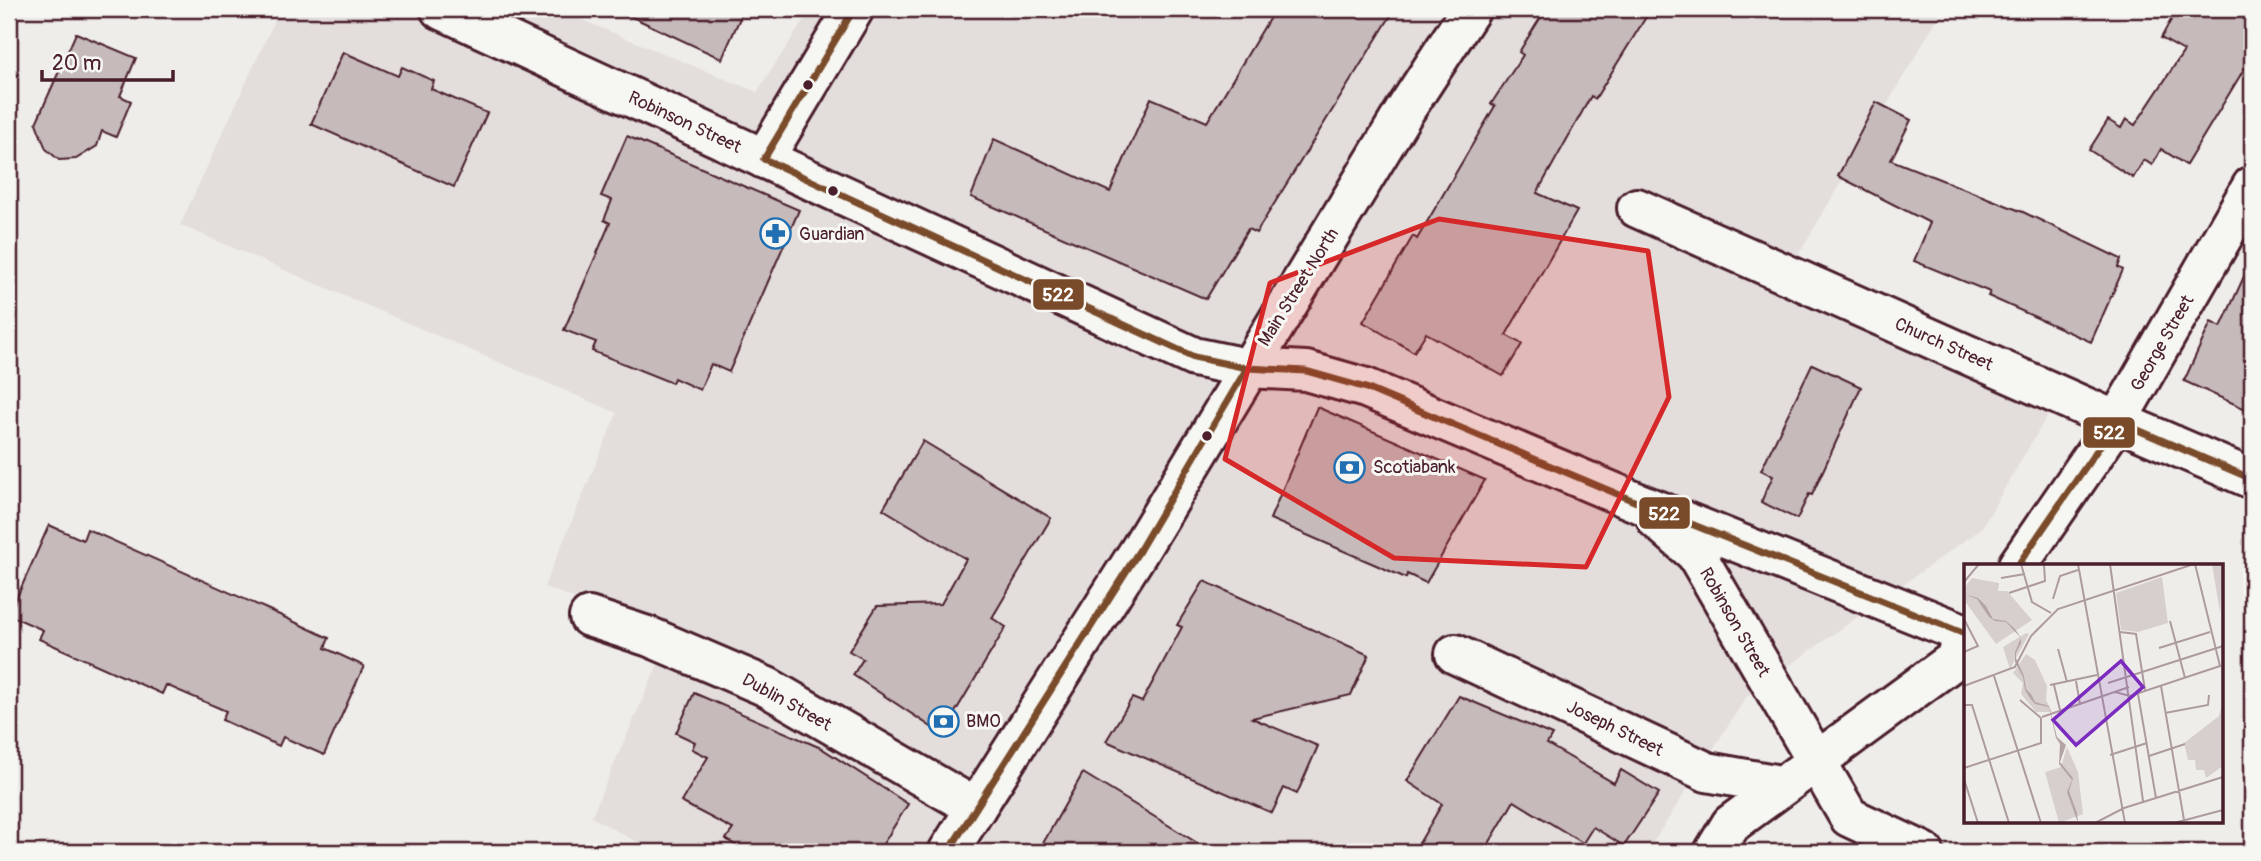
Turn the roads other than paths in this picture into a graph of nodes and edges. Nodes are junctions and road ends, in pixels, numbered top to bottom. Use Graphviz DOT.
graph roads {
  1 [pos="440,9"];
  2 [pos="854,9"];
  3 [pos="1471,9"];
  4 [pos="764,159"];
  5 [pos="2252,186"];
  6 [pos="1637,208"];
  7 [pos="1247,368"];
  8 [pos="2117,421"];
  9 [pos="2252,479"];
  10 [pos="1634,501"];
  11 [pos="2019,564"];
  12 [pos="589,617"];
  13 [pos="1964,634"];
  14 [pos="1964,644"];
  15 [pos="1455,654"];
  16 [pos="1814,760"];
  17 [pos="1780,785"];
  18 [pos="976,808"];
  19 [pos="948,852"];
  20 [pos="1714,852"];
  21 [pos="1924,852"];
  1 -- 4 [label="street, Robinson Street"];
  2 -- 4 [label="street"];
  3 -- 7 [label="street, Main Street North"];
  4 -- 7 [label="street, Robinson Street"];
  5 -- 8 [label="street, George Street"];
  6 -- 8 [label="street, Church Street"];
  7 -- 10 [label="street, Robinson Street"];
  7 -- 18 [label="street, Main Street North"];
  8 -- 9 [label="street, Church Street"];
  8 -- 11 [label="street, George Street"];
  10 -- 13 [label="street, Robinson Street"];
  10 -- 16 [label="street, Robinson Street"];
  12 -- 18 [label="street, Dublin Street"];
  14 -- 16 [label="street"];
  15 -- 17 [label="street, Joseph Street"];
  16 -- 17 [label="street"];
  16 -- 21 [label="street"];
  17 -- 20 [label="street"];
  18 -- 19 [label="street, Main Street North"];
}
